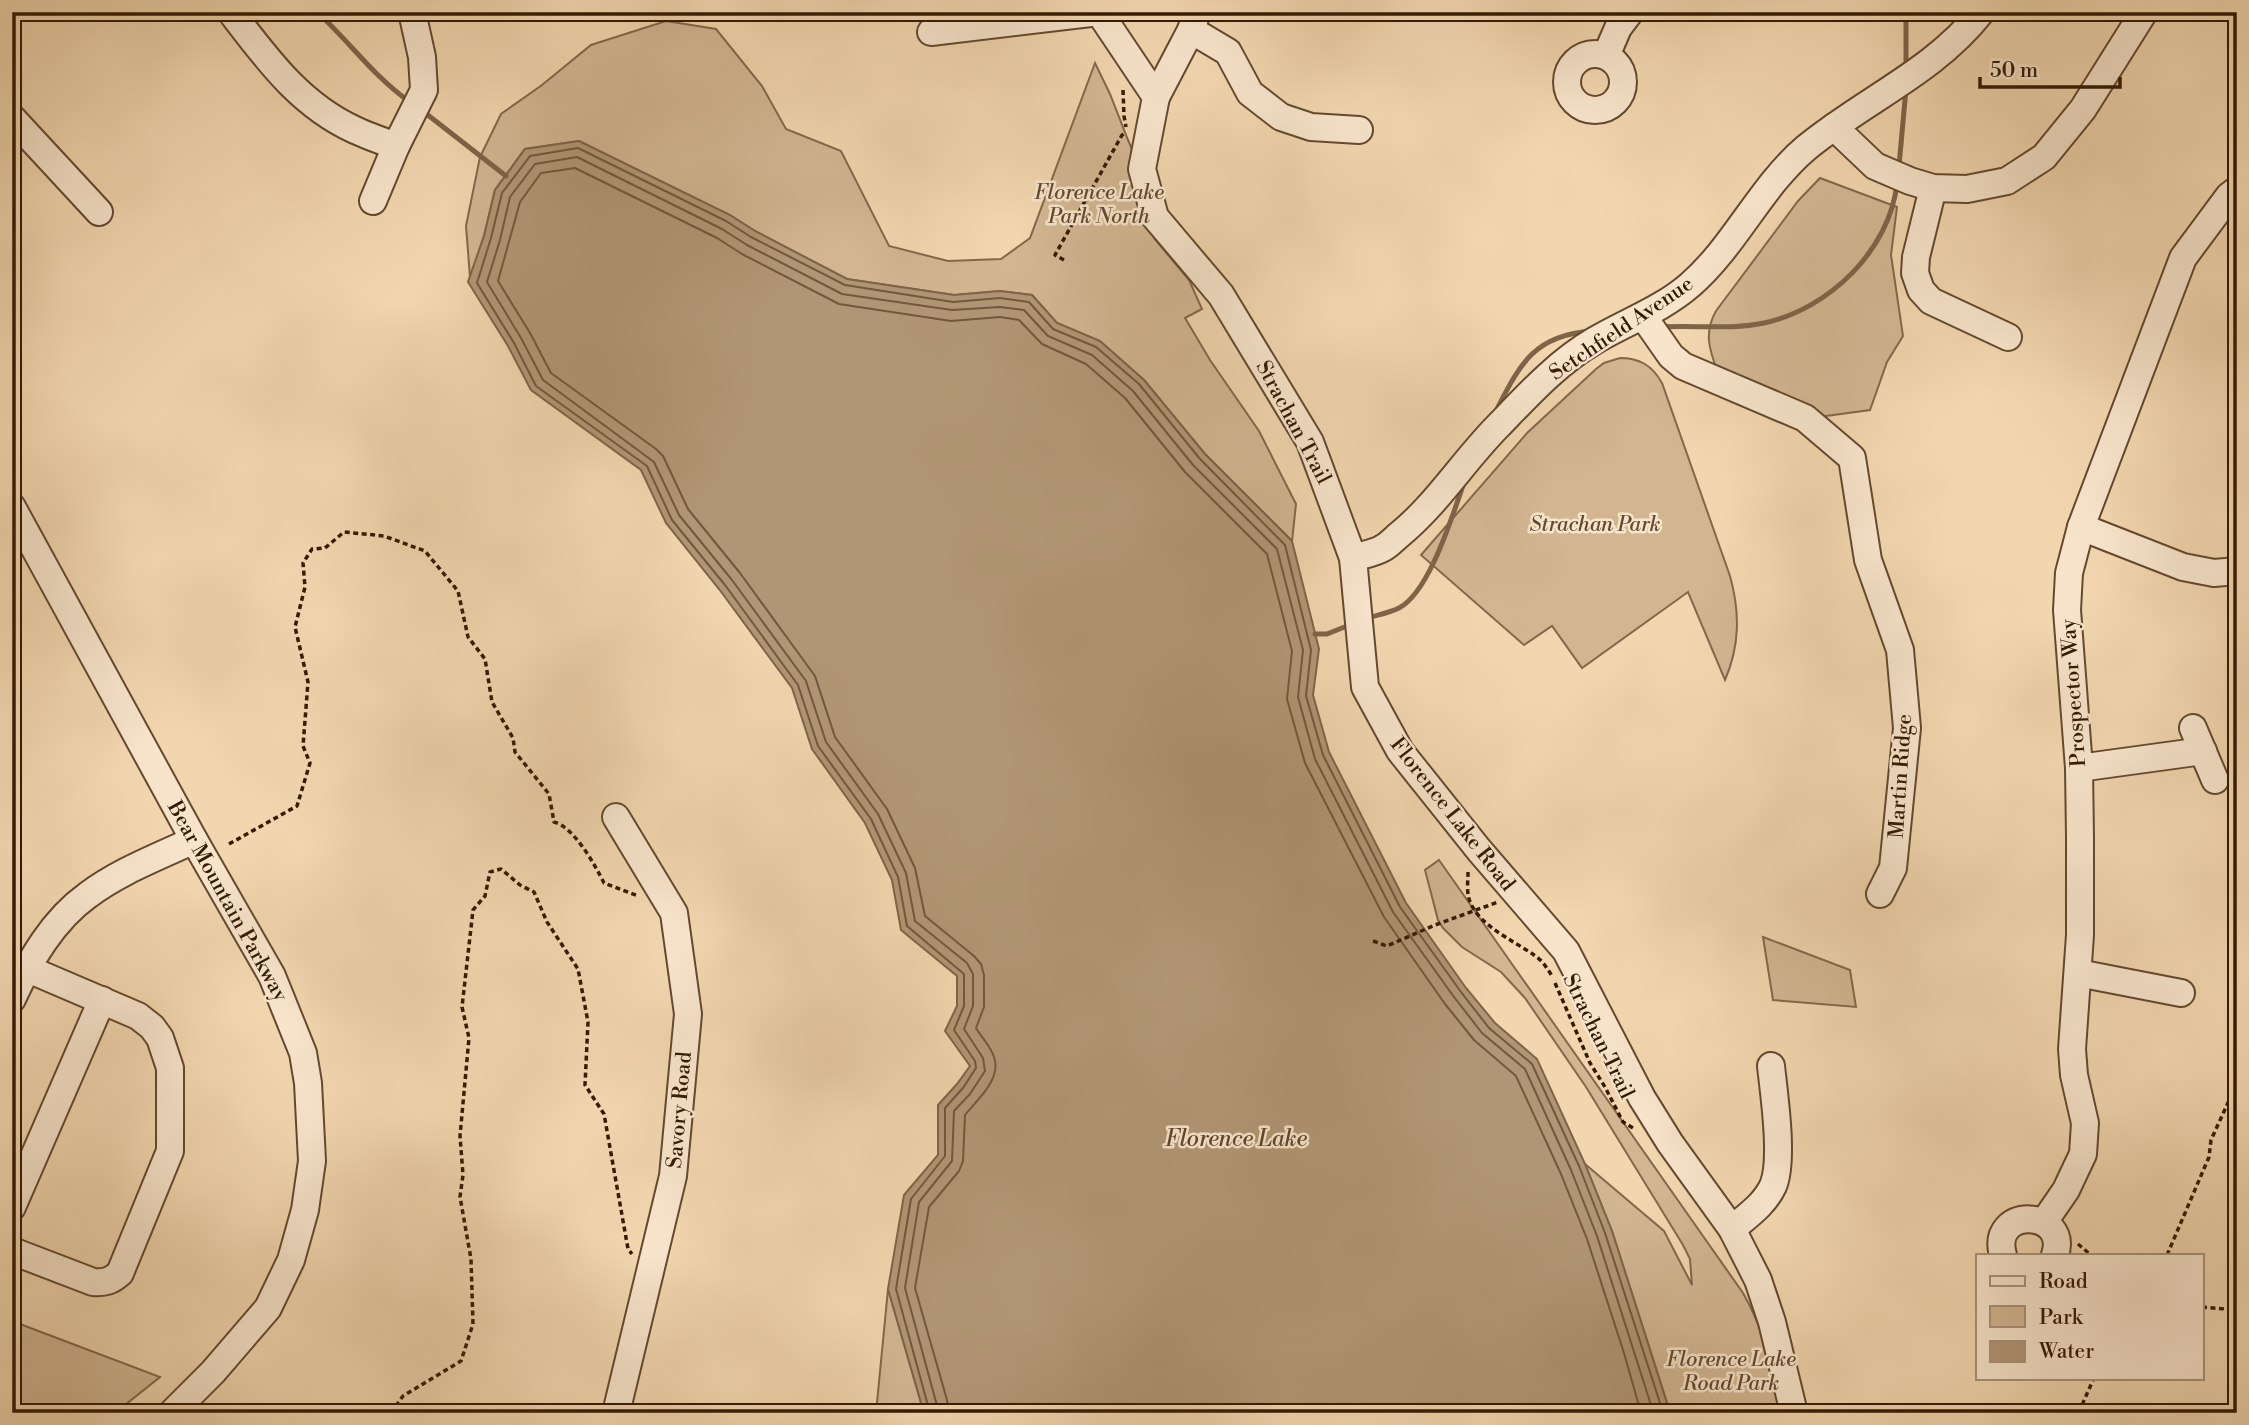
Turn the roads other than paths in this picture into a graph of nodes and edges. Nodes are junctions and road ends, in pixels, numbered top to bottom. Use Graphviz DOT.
graph roads {
  1 [pos="231,12"];
  2 [pos="412,12"];
  3 [pos="1099,12"];
  4 [pos="1630,12"];
  5 [pos="1981,12"];
  6 [pos="2144,12"];
  7 [pos="1194,21"];
  8 [pos="931,32"];
  9 [pos="1606,56"];
  10 [pos="1156,97"];
  11 [pos="12,118"];
  12 [pos="1834,127"];
  13 [pos="1359,130"];
  14 [pos="396,146"];
  15 [pos="1933,188"];
  16 [pos="2237,190"];
  17 [pos="373,201"];
  18 [pos="99,212"];
  19 [pos="1643,316"];
  20 [pos="2008,337"];
  21 [pos="12,507"];
  22 [pos="2081,527"];
  23 [pos="1353,558"];
  24 [pos="2237,571"];
  25 [pos="2079,768"];
  26 [pos="2215,780"];
  27 [pos="616,817"];
  28 [pos="194,840"];
  29 [pos="1880,894"];
  30 [pos="28,969"];
  31 [pos="2078,973"];
  32 [pos="2181,993"];
  33 [pos="12,999"];
  34 [pos="102,1000"];
  35 [pos="1771,1066"];
  36 [pos="12,1207"];
  37 [pos="2044,1223"];
  38 [pos="1732,1229"];
  39 [pos="12,1251"];
  40 [pos="2003,1254"];
  41 [pos="2055,1254"];
  42 [pos="172,1413"];
  43 [pos="616,1413"];
  44 [pos="1794,1413"];
  1 -- 14 [label="street"];
  2 -- 14 [label="street"];
  3 -- 8 [label="street"];
  3 -- 10 [label="street"];
  4 -- 9 [label="street"];
  5 -- 12 [label="street, Setchfield Avenue"];
  6 -- 15 [label="street"];
  7 -- 10 [label="street, Florence Lake Road"];
  7 -- 13 [label="street"];
  10 -- 23 [label="street, Florence Lake Road"];
  11 -- 18 [label="street"];
  12 -- 15 [label="street"];
  12 -- 19 [label="street, Setchfield Avenue"];
  14 -- 17 [label="street"];
  15 -- 20 [label="street"];
  16 -- 22 [label="street, Prospector Way"];
  19 -- 23 [label="street, Setchfield Avenue"];
  19 -- 29 [label="street, Martin Ridge"];
  21 -- 28 [label="street, Bear Mountain Parkway"];
  22 -- 24 [label="street"];
  22 -- 25 [label="street, Prospector Way"];
  23 -- 38 [label="street, Florence Lake Road"];
  25 -- 26 [label="street"];
  25 -- 31 [label="street, Prospector Way"];
  27 -- 43 [label="street, Savory Road"];
  28 -- 30 [label="street"];
  28 -- 42 [label="street, Bear Mountain Parkway"];
  30 -- 33 [label="street"];
  30 -- 34 [label="street"];
  31 -- 32 [label="street"];
  31 -- 37 [label="street, Prospector Way"];
  34 -- 36 [label="street"];
  34 -- 39 [label="street"];
  35 -- 38 [label="street"];
  37 -- 40 [label="street"];
  37 -- 41 [label="street"];
  38 -- 44 [label="street, Florence Lake Road"];
}
